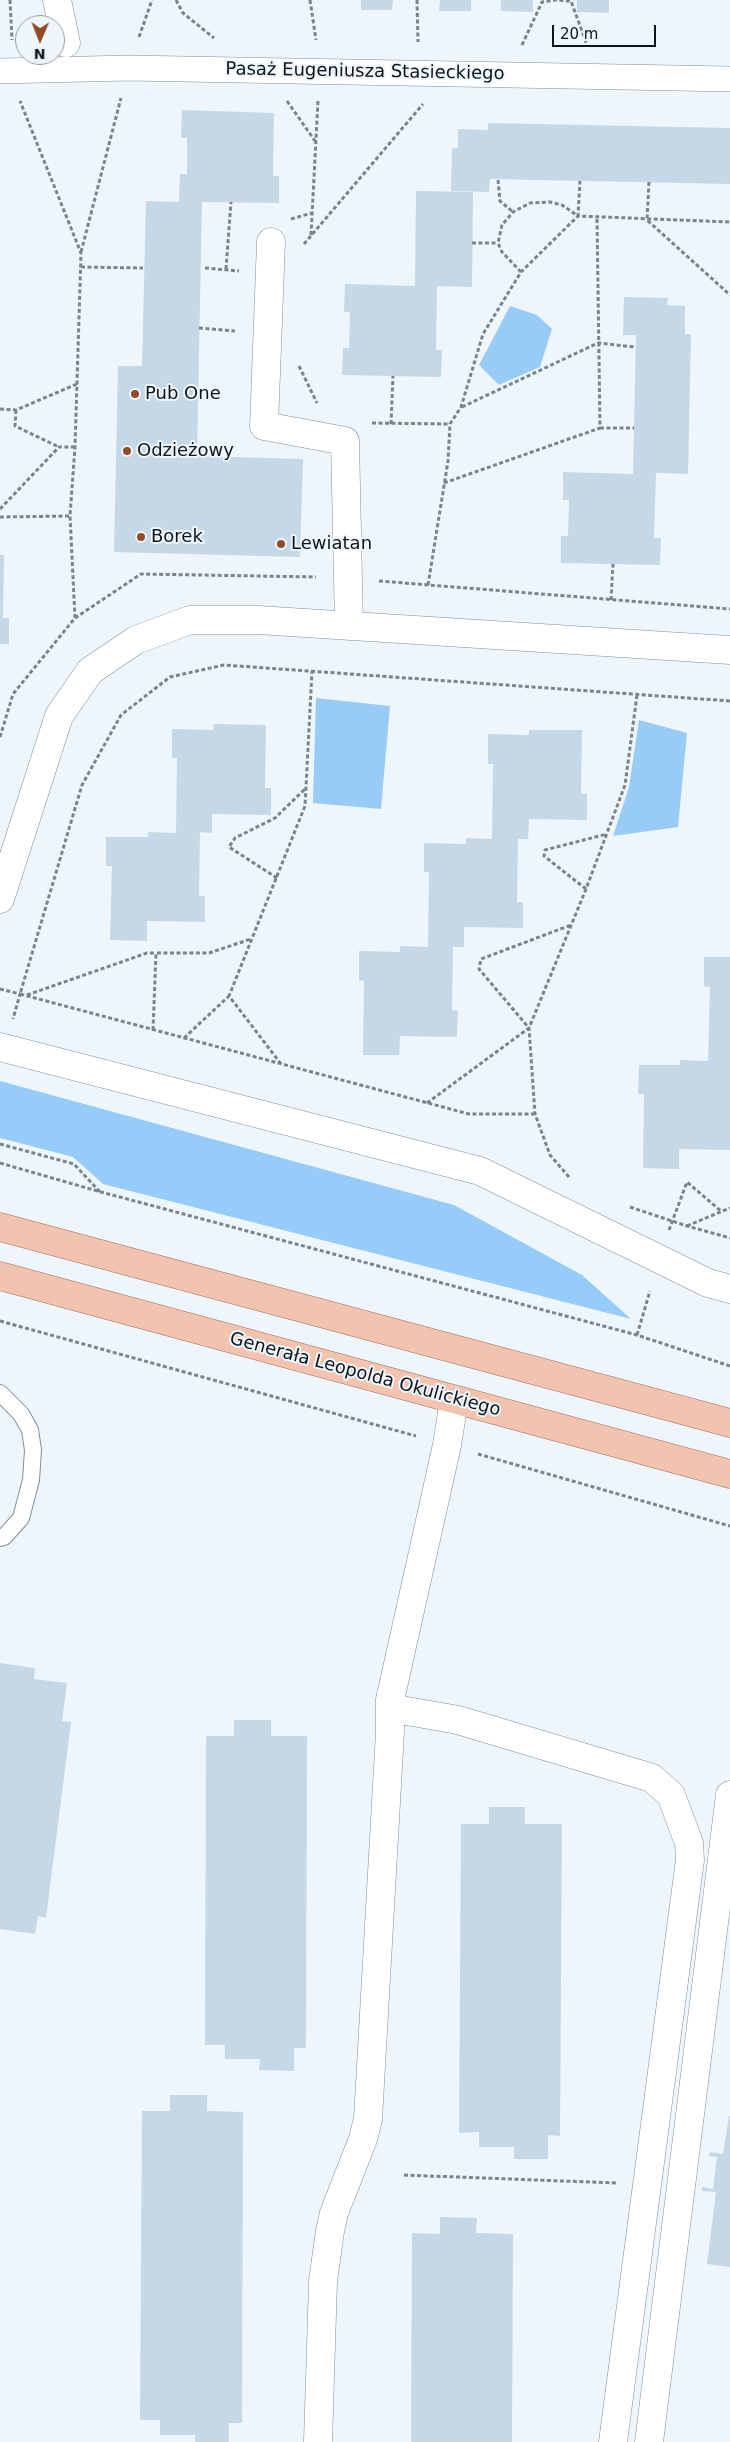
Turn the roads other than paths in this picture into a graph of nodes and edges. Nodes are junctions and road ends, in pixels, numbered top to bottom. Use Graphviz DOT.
graph roads {
  1 [pos="57,0"];
  2 [pos="66,43"];
  3 [pos="7,71"];
  4 [pos="730,79"];
  5 [pos="271,242"];
  6 [pos="349,626"];
  7 [pos="730,650"];
  8 [pos="0,899"];
  9 [pos="0,1047"];
  10 [pos="0,1227"];
  11 [pos="0,1276"];
  12 [pos="730,1289"];
  13 [pos="0,1393"];
  14 [pos="454,1400"];
  15 [pos="730,1423"];
  16 [pos="730,1474"];
  17 [pos="0,1538"];
  18 [pos="390,1708"];
  19 [pos="730,1795"];
  20 [pos="725,1880"];
  21 [pos="318,2442"];
  22 [pos="612,2442"];
  23 [pos="649,2442"];
  1 -- 2 [label="street"];
  3 -- 4 [label="street, Pasaż Eugeniusza Stasieckiego"];
  5 -- 6 [label="street"];
  6 -- 7 [label="street"];
  6 -- 8 [label="street"];
  9 -- 12 [label="street"];
  10 -- 15 [label="main road"];
  11 -- 14 [label="main road, Generała Leopolda Okulickiego"];
  13 -- 17 [label="lane"];
  14 -- 16 [label="main road, Generała Leopolda Okulickiego"];
  14 -- 18 [label="street"];
  18 -- 21 [label="street"];
  18 -- 22 [label="street"];
  19 -- 20 [label="street"];
  20 -- 23 [label="street"];
}
